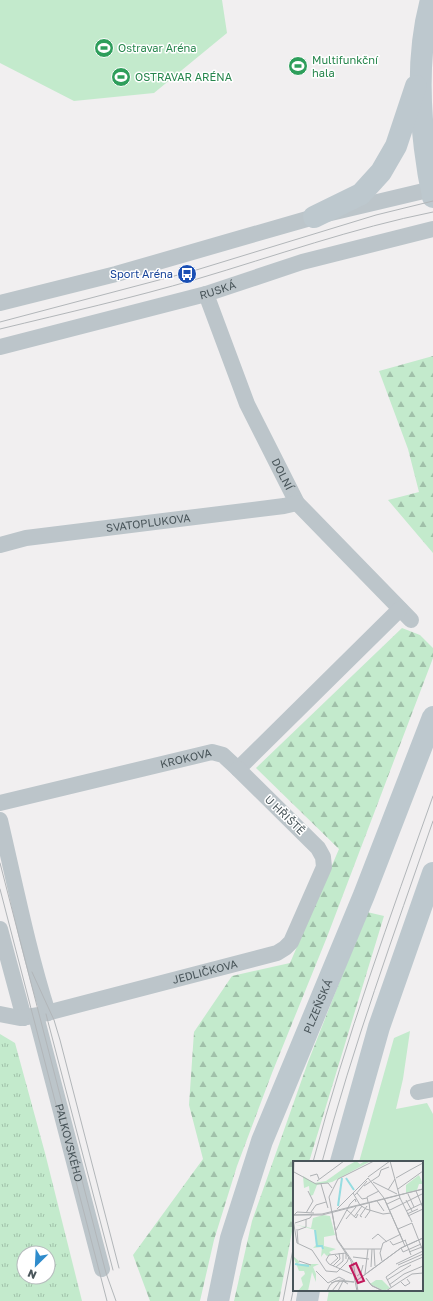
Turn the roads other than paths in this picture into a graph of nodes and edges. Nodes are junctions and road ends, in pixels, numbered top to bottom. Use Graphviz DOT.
graph roads {
  1 [pos="431,0"];
  2 [pos="421,70"];
  3 [pos="433,101"];
  4 [pos="433,192"];
  5 [pos="314,217"];
  6 [pos="433,228"];
  7 [pos="206,294"];
  8 [pos="0,303"];
  9 [pos="0,347"];
  10 [pos="297,503"];
  11 [pos="0,545"];
  12 [pos="433,717"];
  13 [pos="238,769"];
  14 [pos="0,803"];
  15 [pos="0,820"];
  16 [pos="324,867"];
  17 [pos="433,873"];
  18 [pos="0,929"];
  19 [pos="0,1014"];
  20 [pos="36,1016"];
  21 [pos="341,1161"];
  22 [pos="102,1269"];
  23 [pos="309,1291"];
  24 [pos="218,1301"];
  25 [pos="306,1301"];
  1 -- 2 [label="main road"];
  2 -- 3 [label="main road"];
  2 -- 4 [label="main road"];
  2 -- 5 [label="main road"];
  4 -- 5 [label="street"];
  5 -- 8 [label="street"];
  6 -- 7 [label="street, RUSKÁ"];
  7 -- 9 [label="street, RUSKÁ"];
  7 -- 10 [label="street, DOLNÍ"];
  10 -- 11 [label="street, SVATOPLUKOVA"];
  10 -- 13 [label="street, DOLNÍ"];
  12 -- 24 [label="main road, PLZEŇSKÁ"];
  13 -- 14 [label="street, KROKOVA"];
  13 -- 16 [label="street, U HŘIŠTĚ"];
  15 -- 20 [label="street, PALKOVSKÉHO"];
  16 -- 20 [label="street, JEDLIČKOVA"];
  17 -- 21 [label="main road"];
  18 -- 20 [label="street, PALKOVSKÉHO"];
  19 -- 20 [label="street"];
  20 -- 22 [label="street, PALKOVSKÉHO"];
  23 -- 25 [label="main road"];
}
